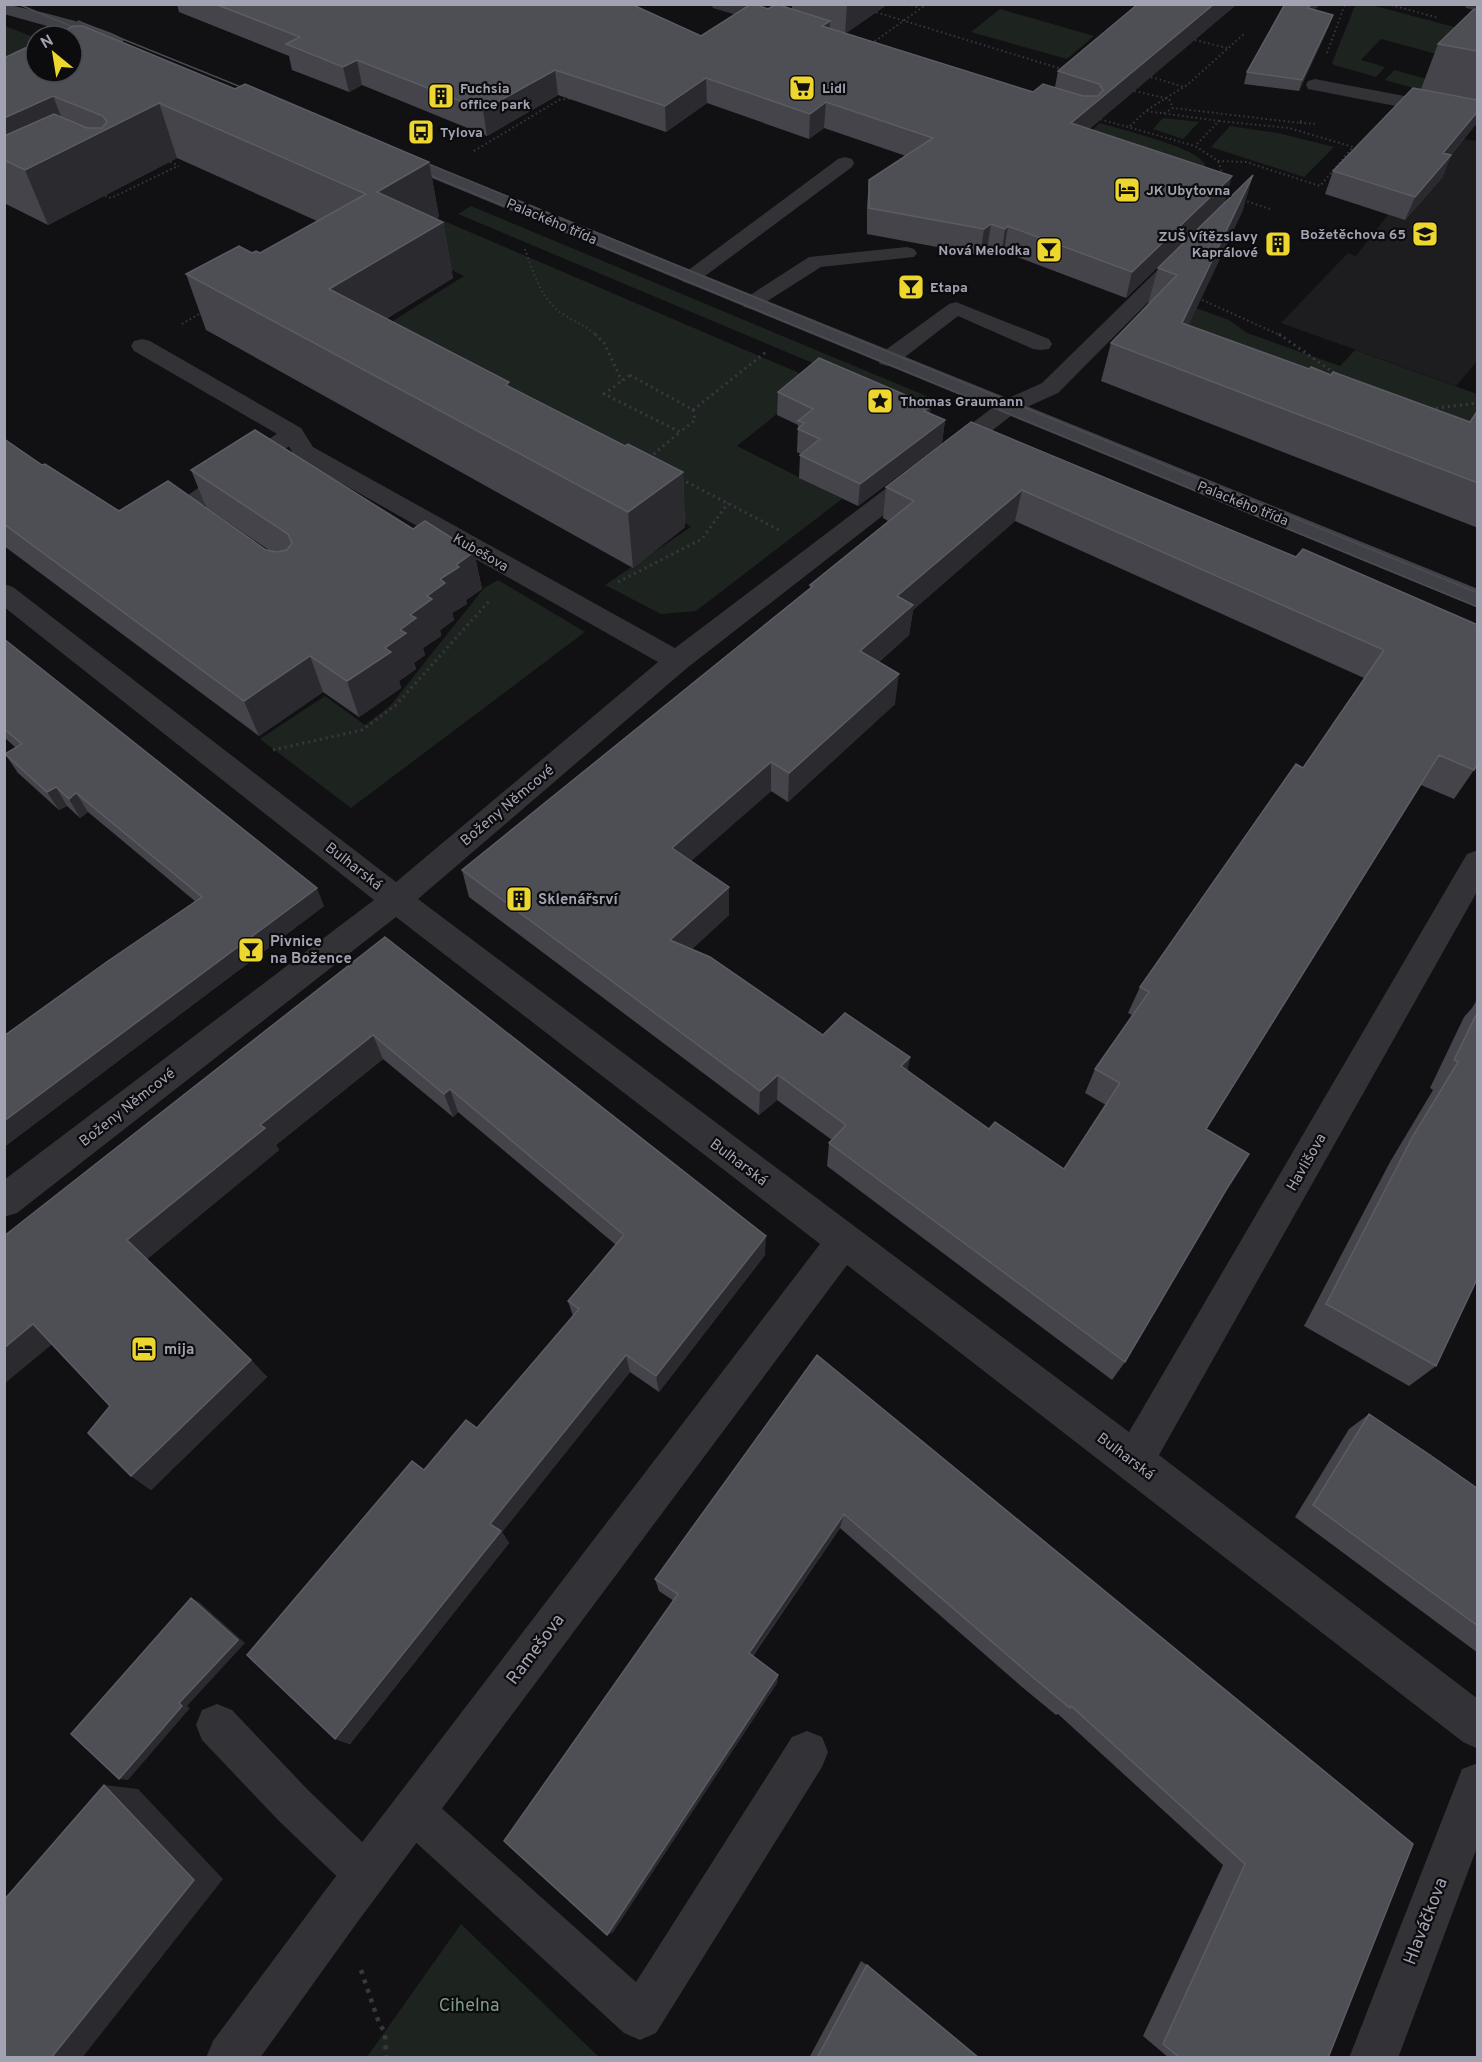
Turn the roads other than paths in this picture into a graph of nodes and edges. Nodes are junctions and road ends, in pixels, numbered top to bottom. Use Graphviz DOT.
graph roads {
  1 [pos="54,4"];
  2 [pos="719,4"];
  3 [pos="1472,4"];
  4 [pos="1478,6"];
  5 [pos="4,9"];
  6 [pos="97,33"];
  7 [pos="133,47"];
  8 [pos="863,49"];
  9 [pos="1315,85"];
  10 [pos="1478,116"];
  11 [pos="367,144"];
  12 [pos="845,163"];
  13 [pos="1231,204"];
  14 [pos="908,253"];
  15 [pos="690,278"];
  16 [pos="751,303"];
  17 [pos="1041,344"];
  18 [pos="142,346"];
  19 [pos="888,359"];
  20 [pos="1008,407"];
  21 [pos="293,434"];
  22 [pos="233,540"];
  23 [pos="4,593"];
  24 [pos="1478,600"];
  25 [pos="677,661"];
  26 [pos="1478,862"];
  27 [pos="396,900"];
  28 [pos="4,1202"];
  29 [pos="843,1242"];
  30 [pos="1134,1461"];
  31 [pos="217,1725"];
  32 [pos="1478,1727"];
  33 [pos="807,1752"];
  34 [pos="1478,1785"];
  35 [pos="412,1811"];
  36 [pos="366,1875"];
  37 [pos="230,2058"];
  38 [pos="1373,2058"];
  1 -- 6 [label="street"];
  2 -- 8 [label="street"];
  3 -- 4 [label="street"];
  5 -- 6 [label="street"];
  6 -- 7 [label="street"];
  9 -- 10 [label="street"];
  11 -- 15 [label="street, Palackého třída"];
  12 -- 15 [label="lane"];
  13 -- 20 [label="street"];
  14 -- 16 [label="lane"];
  15 -- 16 [label="street, Palackého třída"];
  16 -- 19 [label="street, Palackého třída"];
  17 -- 19 [label="lane"];
  18 -- 21 [label="street, Kubešova"];
  19 -- 20 [label="street, Palackého třída"];
  20 -- 24 [label="street, Palackého třída"];
  20 -- 25 [label="street, Boženy Němcové"];
  21 -- 22 [label="lane"];
  21 -- 25 [label="street, Kubešova"];
  23 -- 27 [label="street, Bulharská"];
  25 -- 27 [label="street, Boženy Němcové"];
  26 -- 30 [label="street, Havlišova"];
  27 -- 28 [label="street, Boženy Němcové"];
  27 -- 29 [label="street, Bulharská"];
  29 -- 30 [label="street, Bulharská"];
  29 -- 35 [label="street, Ramešova"];
  30 -- 32 [label="street, Bulharská"];
  31 -- 36 [label="lane"];
  33 -- 35 [label="lane"];
  34 -- 38 [label="street, Hlaváčkova"];
  35 -- 36 [label="street, Ramešova"];
  36 -- 37 [label="street, Ramešova"];
}
